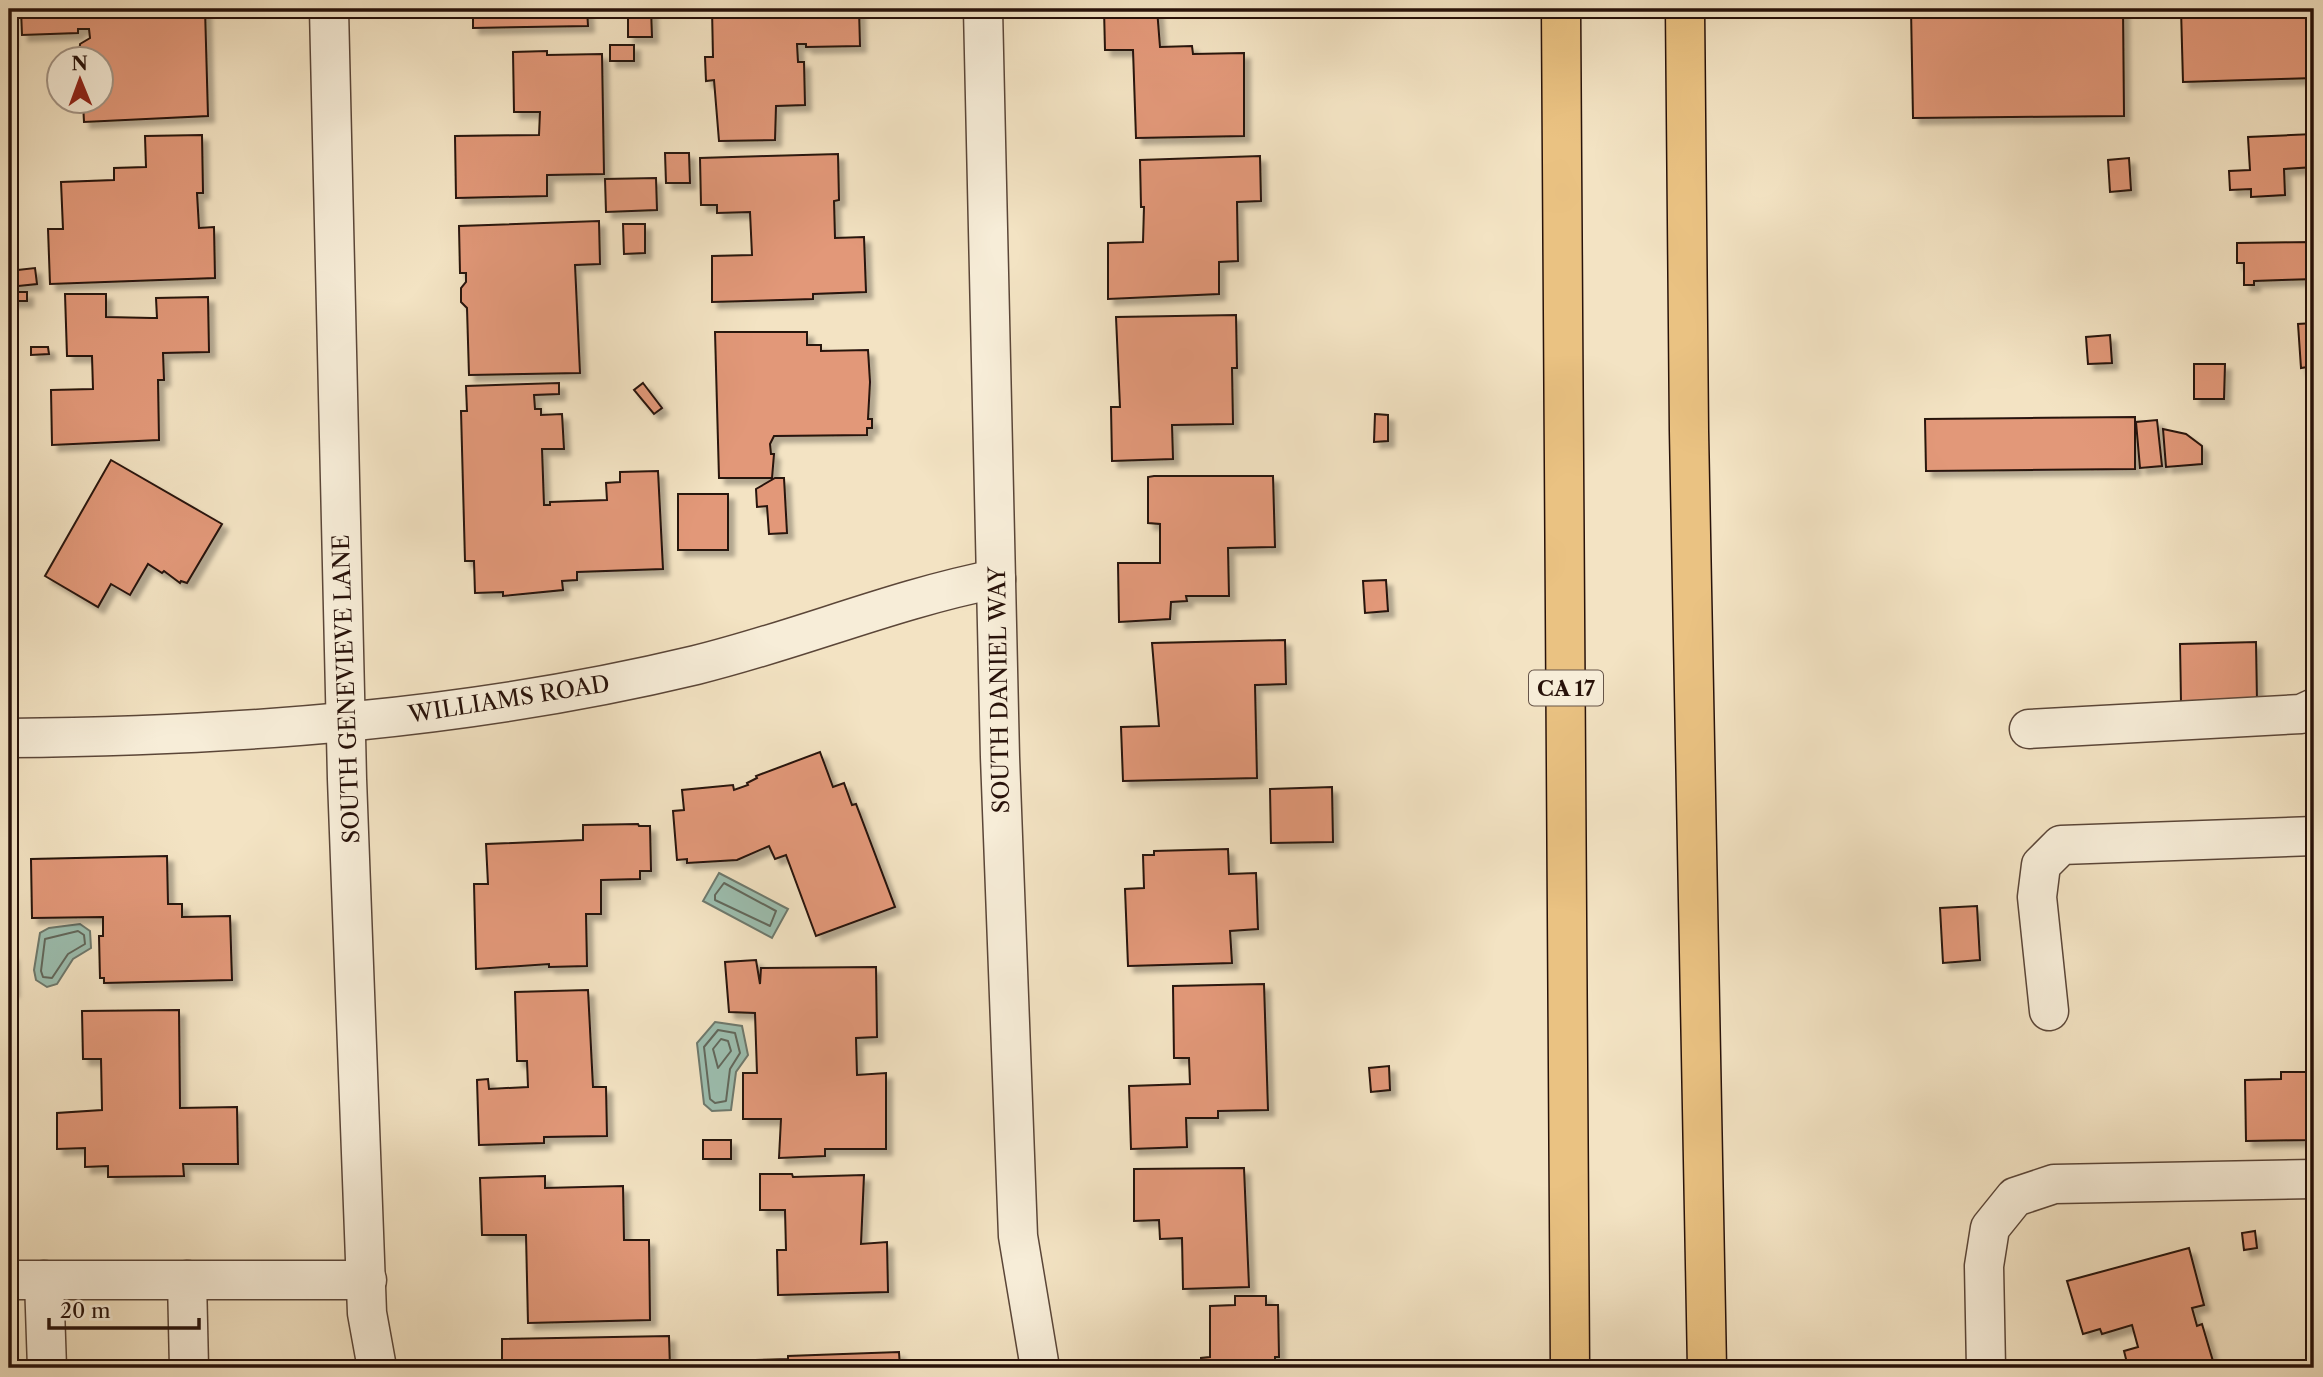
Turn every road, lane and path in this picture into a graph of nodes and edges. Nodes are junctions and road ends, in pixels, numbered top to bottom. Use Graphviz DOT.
graph roads {
  1 [pos="329,9"];
  2 [pos="983,9"];
  3 [pos="1561,9"];
  4 [pos="1685,9"];
  5 [pos="996,579"];
  6 [pos="2314,708"];
  7 [pos="346,722"];
  8 [pos="2029,729"];
  9 [pos="9,738"];
  10 [pos="2314,836"];
  11 [pos="2049,1011"];
  12 [pos="2314,1179"];
  13 [pos="26,1280"];
  14 [pos="187,1280"];
  15 [pos="367,1280"];
  16 [pos="47,1368"];
  17 [pos="189,1368"];
  18 [pos="377,1368"];
  19 [pos="1040,1368"];
  20 [pos="1570,1368"];
  21 [pos="1707,1368"];
  22 [pos="1986,1368"];
  1 -- 7 [label="street, SOUTH GENEVIEVE LANE"];
  2 -- 5 [label="street, SOUTH DANIEL WAY"];
  3 -- 20 [label="highway, CA 17"];
  4 -- 21 [label="highway"];
  5 -- 7 [label="street, WILLIAMS ROAD"];
  5 -- 19 [label="street, SOUTH DANIEL WAY"];
  6 -- 8 [label="street"];
  7 -- 9 [label="street, WILLIAMS ROAD"];
  7 -- 15 [label="street, SOUTH GENEVIEVE LANE"];
  10 -- 11 [label="street"];
  12 -- 22 [label="street"];
  13 -- 14 [label="street"];
  13 -- 16 [label="street"];
  14 -- 15 [label="street"];
  14 -- 17 [label="street"];
  15 -- 18 [label="street, SOUTH GENEVIEVE LANE"];
}
